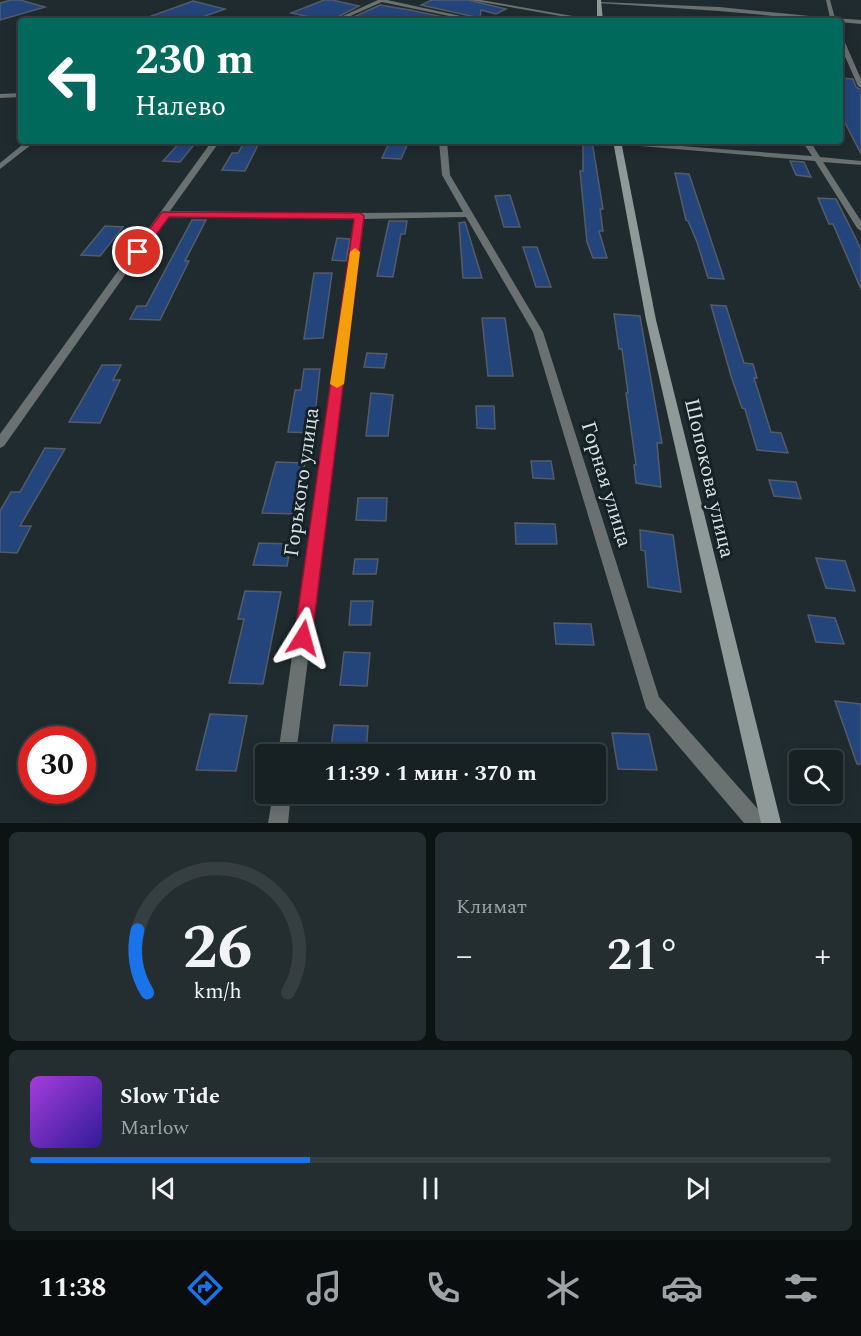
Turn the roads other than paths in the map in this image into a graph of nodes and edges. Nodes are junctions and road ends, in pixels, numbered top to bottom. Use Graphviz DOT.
graph roads {
  1 [pos="381,0"];
  2 [pos="423,0"];
  3 [pos="472,0"];
  4 [pos="828,0"];
  5 [pos="599,2"];
  6 [pos="410,5"];
  7 [pos="732,6"];
  8 [pos="736,12"];
  9 [pos="342,18"];
  10 [pos="451,18"];
  11 [pos="581,18"];
  12 [pos="599,18"];
  13 [pos="739,18"];
  14 [pos="808,18"];
  15 [pos="832,18"];
  16 [pos="843,20"];
  17 [pos="861,21"];
  18 [pos="843,45"];
  19 [pos="861,86"];
  20 [pos="18,95"];
  21 [pos="0,96"];
  22 [pos="28,144"];
  23 [pos="214,144"];
  24 [pos="443,144"];
  25 [pos="617,144"];
  26 [pos="639,144"];
  27 [pos="808,144"];
  28 [pos="816,160"];
  29 [pos="861,164"];
  30 [pos="0,167"];
  31 [pos="166,214"];
  32 [pos="469,214"];
  33 [pos="360,216"];
  34 [pos="861,228"];
  35 [pos="0,443"];
  36 [pos="288,744"];
  37 [pos="281,804"];
  38 [pos="278,823"];
  39 [pos="757,823"];
  40 [pos="771,823"];
  1 -- 6 [label="street"];
  1 -- 9 [label="street"];
  2 -- 6 [label="street"];
  3 -- 11 [label="street"];
  4 -- 15 [label="street"];
  5 -- 8 [label="street"];
  5 -- 12 [label="street"];
  6 -- 10 [label="street"];
  7 -- 8 [label="street"];
  8 -- 13 [label="street"];
  8 -- 14 [label="street"];
  16 -- 17 [label="street"];
  18 -- 19 [label="street"];
  20 -- 21 [label="street"];
  22 -- 30 [label="street"];
  23 -- 31 [label="street"];
  24 -- 32 [label="street, Горная улица"];
  25 -- 40 [label="street, Шопокова улица"];
  26 -- 28 [label="street"];
  27 -- 28 [label="street"];
  28 -- 29 [label="street"];
  28 -- 34 [label="street"];
  31 -- 33 [label="street"];
  31 -- 35 [label="street"];
  32 -- 33 [label="street"];
  32 -- 39 [label="street, Горная улица"];
  33 -- 36 [label="street, Горького улица"];
  37 -- 38 [label="street"];
}
